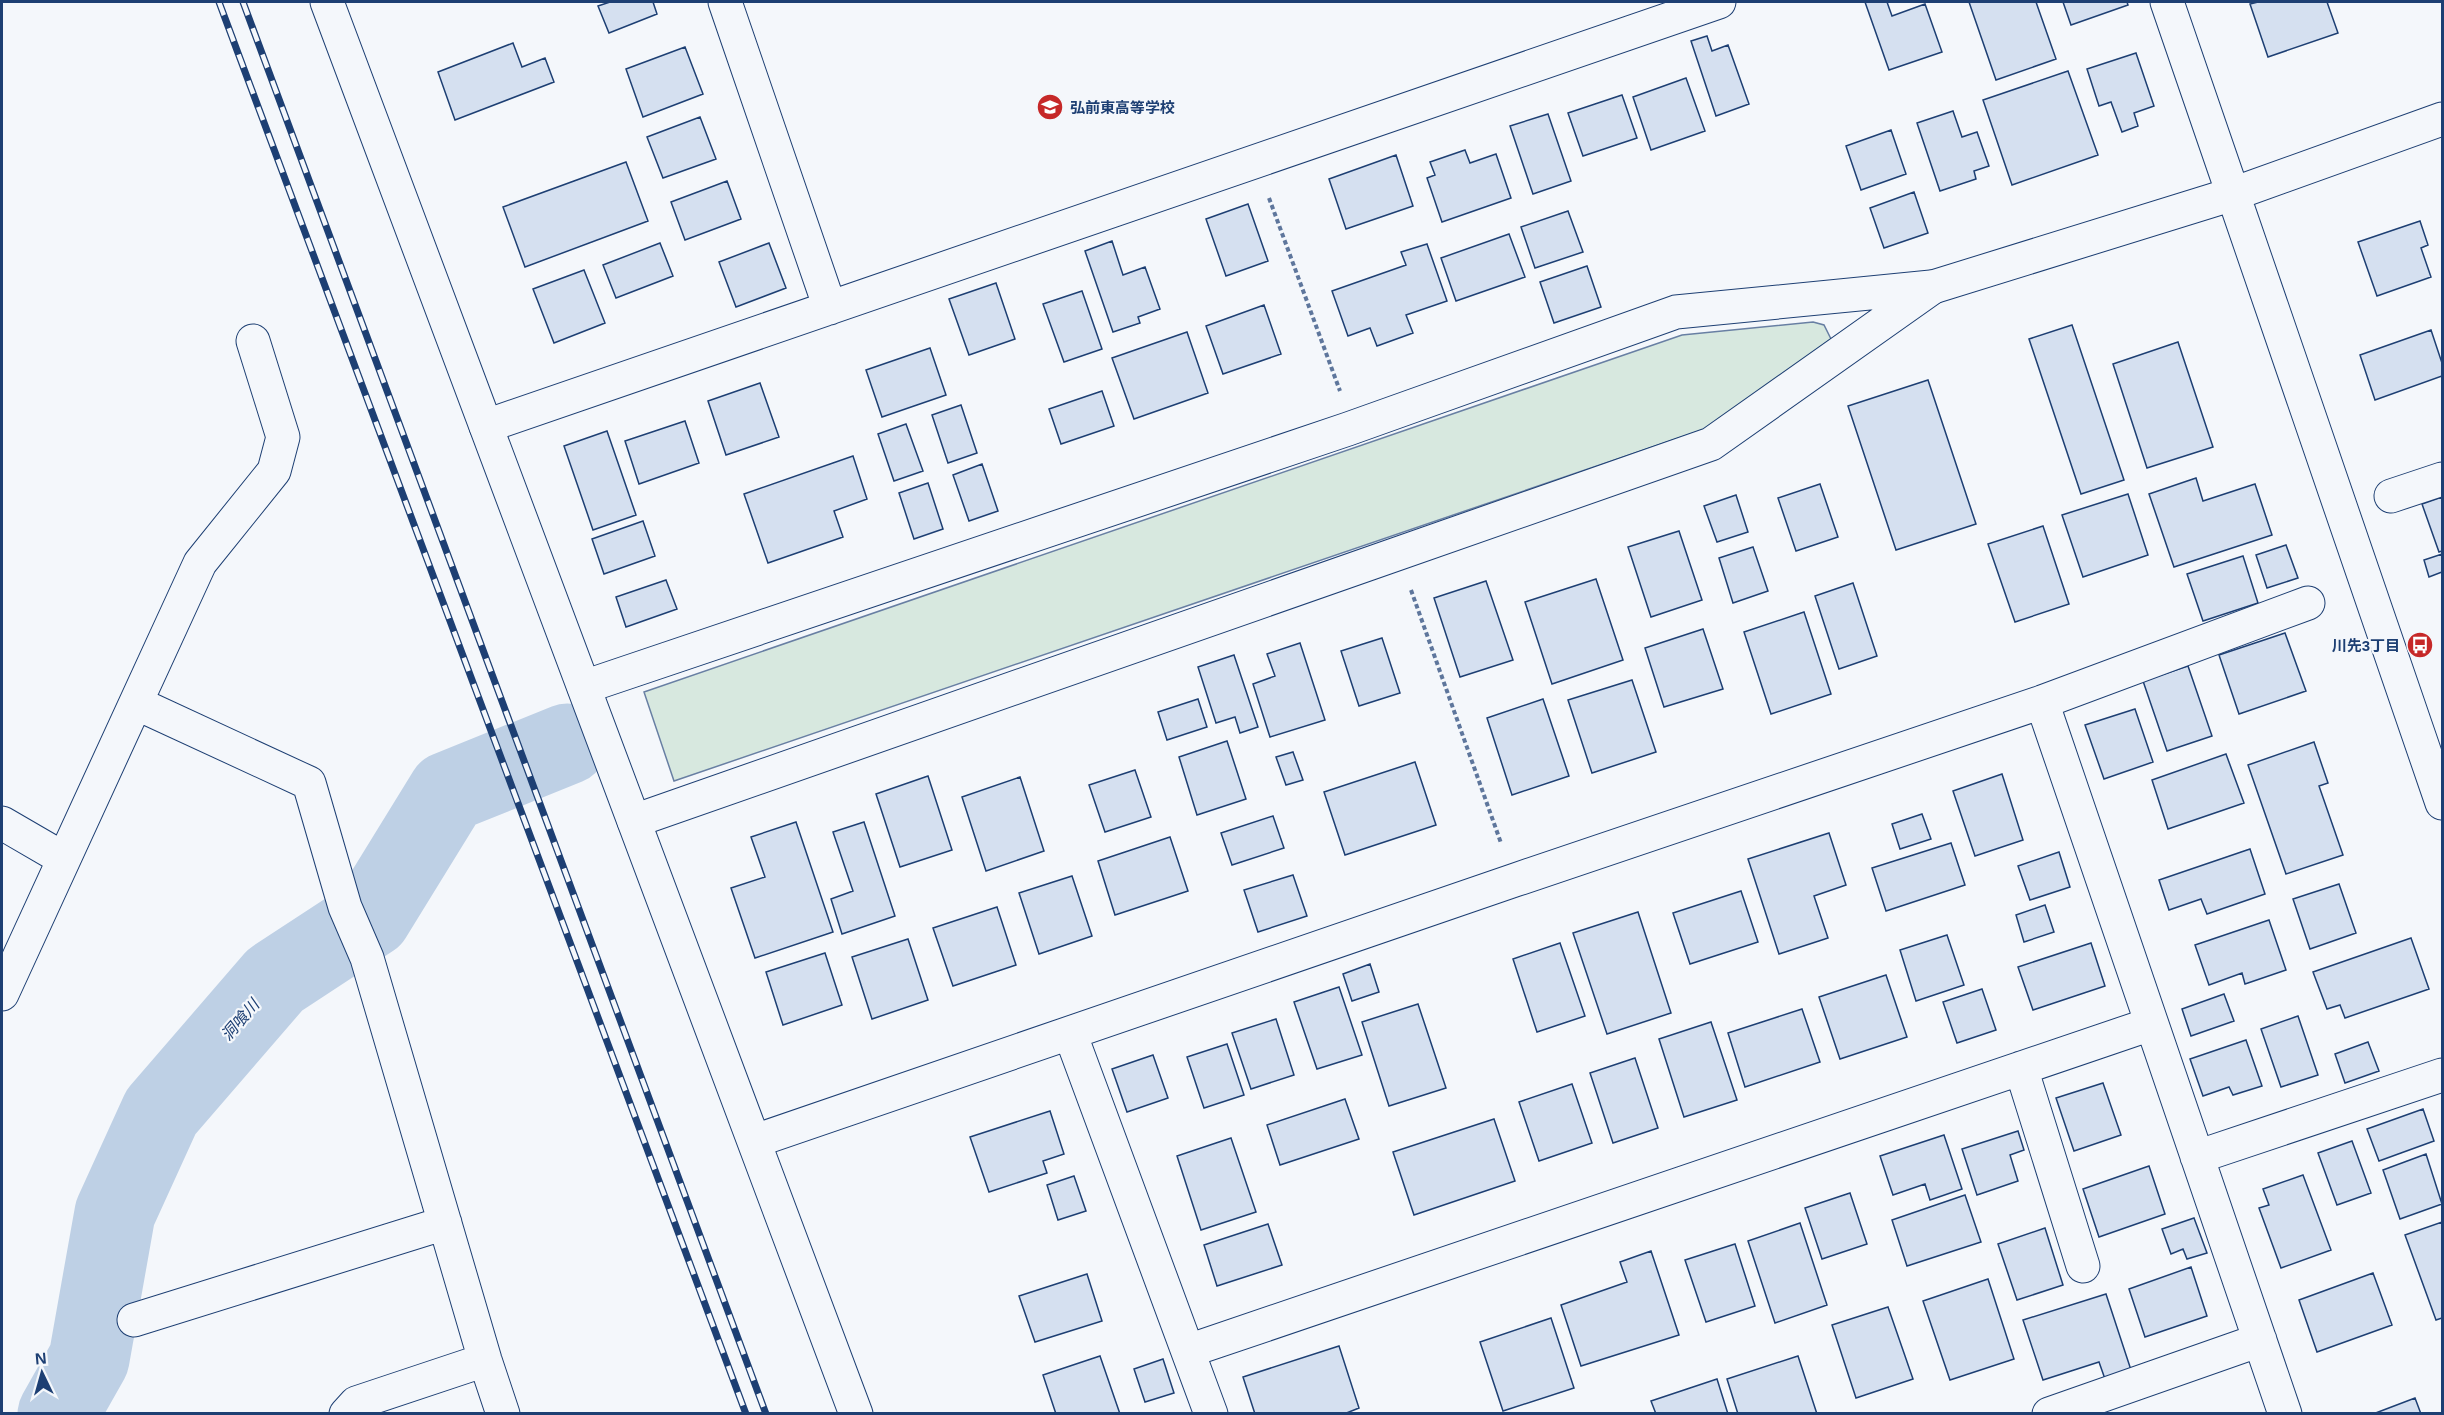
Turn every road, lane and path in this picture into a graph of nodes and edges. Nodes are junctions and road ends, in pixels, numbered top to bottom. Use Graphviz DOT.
graph roads {
  1 [pos="327,2"];
  2 [pos="725,2"];
  3 [pos="1719,2"];
  4 [pos="2167,2"];
  5 [pos="2442,119"];
  6 [pos="1256,161"];
  7 [pos="2233,194"];
  8 [pos="1933,287"];
  9 [pos="830,308"];
  10 [pos="253,341"];
  11 [pos="1342,397"];
  12 [pos="486,426"];
  13 [pos="2442,479"];
  14 [pos="2391,496"];
  15 [pos="1408,580"];
  16 [pos="2308,603"];
  17 [pos="584,687"];
  18 [pos="2042,702"];
  19 [pos="136,704"];
  20 [pos="2442,803"];
  21 [pos="634,821"];
  22 [pos="2,823"];
  23 [pos="64,859"];
  24 [pos="1515,880"];
  25 [pos="2,994"];
  26 [pos="2151,1024"];
  27 [pos="1070,1033"];
  28 [pos="2021,1068"];
  29 [pos="2442,1075"];
  30 [pos="755,1141"];
  31 [pos="2197,1157"];
  32 [pos="445,1223"];
  33 [pos="2084,1266"];
  34 [pos="134,1320"];
  35 [pos="2260,1340"];
  36 [pos="1188,1351"];
  37 [pos="485,1360"];
  38 [pos="346,1413"];
  39 [pos="503,1413"];
  40 [pos="856,1413"];
  41 [pos="1211,1413"];
  42 [pos="2049,1413"];
  43 [pos="2285,1413"];
  1 -- 12 [label="street"];
  2 -- 9 [label="street"];
  3 -- 6 [label="street"];
  4 -- 7 [label="street"];
  5 -- 7 [label="street"];
  6 -- 9 [label="street"];
  6 -- 11 [label="path"];
  7 -- 8 [label="street"];
  7 -- 20 [label="street"];
  8 -- 17 [label="street"];
  8 -- 21 [label="street"];
  9 -- 12 [label="street"];
  10 -- 19 [label="street"];
  12 -- 17 [label="street"];
  13 -- 14 [label="street"];
  15 -- 24 [label="path"];
  16 -- 18 [label="street"];
  17 -- 21 [label="street"];
  18 -- 24 [label="street"];
  18 -- 26 [label="street"];
  19 -- 23 [label="street"];
  19 -- 32 [label="street"];
  21 -- 30 [label="street"];
  22 -- 23 [label="street"];
  23 -- 25 [label="street"];
  24 -- 27 [label="street"];
  26 -- 28 [label="street"];
  26 -- 31 [label="street"];
  27 -- 30 [label="street"];
  27 -- 36 [label="street"];
  28 -- 33 [label="street"];
  28 -- 36 [label="street"];
  29 -- 31 [label="street"];
  30 -- 40 [label="street"];
  31 -- 35 [label="street"];
  32 -- 34 [label="street"];
  32 -- 37 [label="street"];
  35 -- 42 [label="street"];
  35 -- 43 [label="street"];
  36 -- 41 [label="street"];
  37 -- 38 [label="street"];
  37 -- 39 [label="street"];
}
